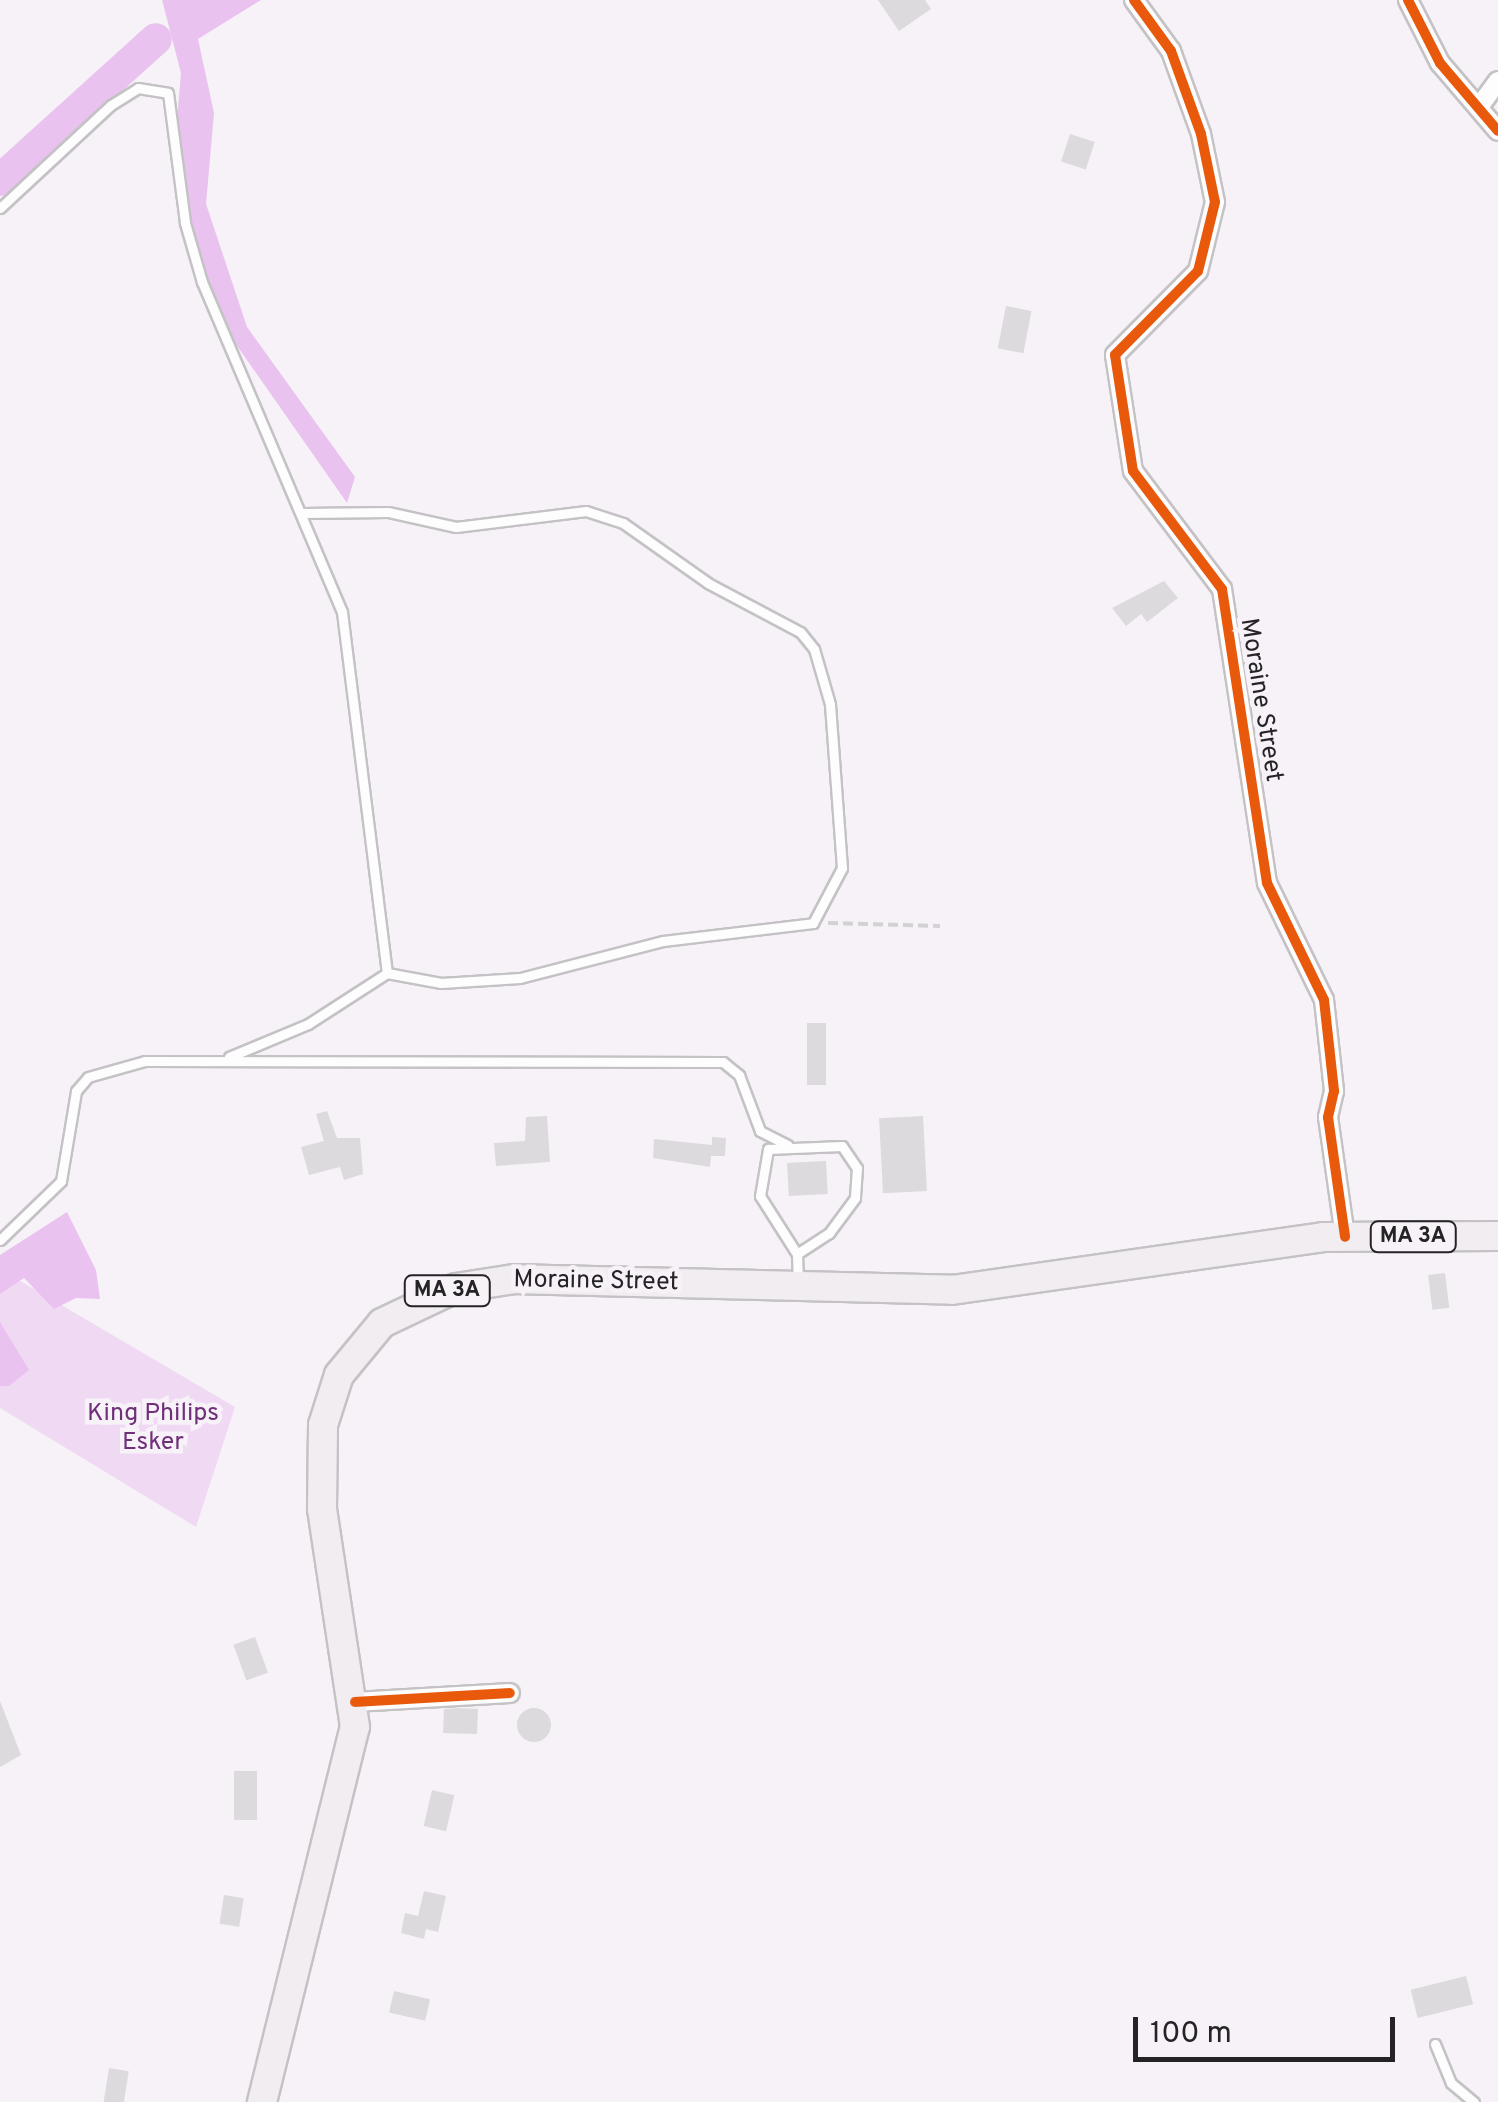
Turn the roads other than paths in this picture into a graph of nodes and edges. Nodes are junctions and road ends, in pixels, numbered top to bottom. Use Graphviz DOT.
graph roads {
  1 [pos="1134,0"];
  2 [pos="1408,0"];
  3 [pos="1498,81"];
  4 [pos="1479,107"];
  5 [pos="1498,131"];
  6 [pos="0,208"];
  7 [pos="303,512"];
  8 [pos="388,973"];
  9 [pos="229,1057"];
  10 [pos="788,1145"];
  11 [pos="1498,1236"];
  12 [pos="1336,1237"];
  13 [pos="0,1240"];
  14 [pos="797,1254"];
  15 [pos="798,1288"];
  16 [pos="510,1693"];
  17 [pos="355,1702"];
  18 [pos="1434,2044"];
  19 [pos="264,2102"];
  20 [pos="1474,2102"];
  1 -- 12 [label="street, Moraine Street"];
  2 -- 4 [label="street"];
  3 -- 4 [label="street"];
  4 -- 5 [label="street"];
  6 -- 7 [label="lane"];
  7 -- 8 [label="lane"];
  7 -- 8 [label="lane"];
  8 -- 9 [label="lane"];
  9 -- 10 [label="lane"];
  9 -- 13 [label="lane"];
  10 -- 14 [label="lane"];
  10 -- 14 [label="lane"];
  11 -- 12 [label="main road, MA 3A"];
  12 -- 15 [label="main road, Moraine Street / MA 3A"];
  14 -- 15 [label="lane"];
  15 -- 17 [label="main road, Moraine Street / MA 3A"];
  16 -- 17 [label="street"];
  17 -- 19 [label="main road, Moraine Street / MA 3A"];
  18 -- 20 [label="lane"];
}
